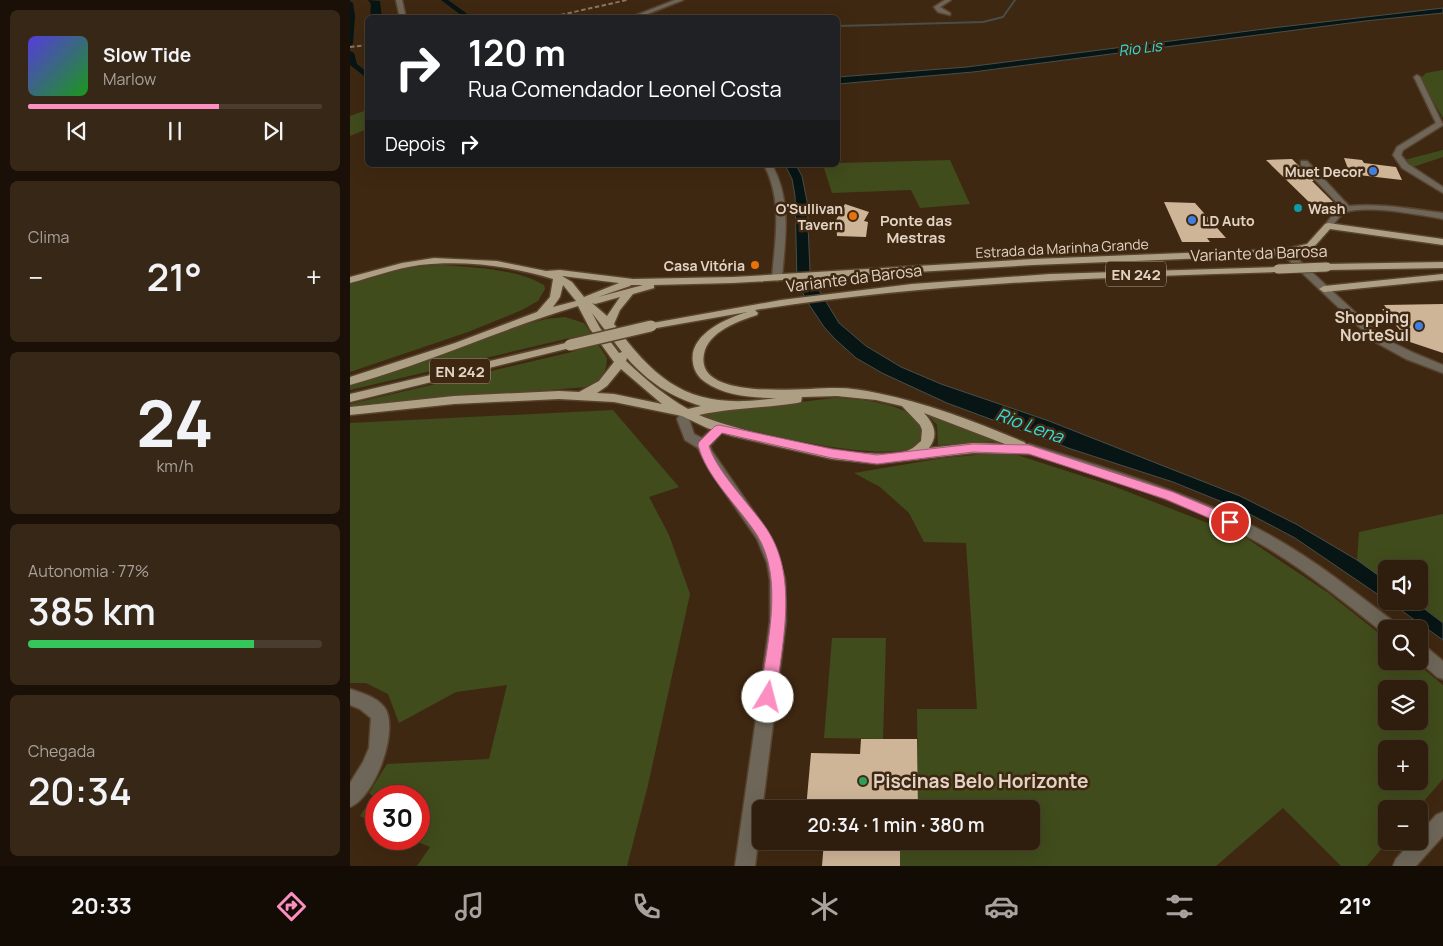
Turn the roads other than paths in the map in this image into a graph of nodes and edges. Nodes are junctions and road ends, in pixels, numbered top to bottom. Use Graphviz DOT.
graph roads {
  1 [pos="399,0"];
  2 [pos="680,0"];
  3 [pos="932,0"];
  4 [pos="948,0"];
  5 [pos="939,4"];
  6 [pos="948,14"];
  7 [pos="402,15"];
  8 [pos="639,15"];
  9 [pos="1417,77"];
  10 [pos="1304,163"];
  11 [pos="770,167"];
  12 [pos="1443,191"];
  13 [pos="1348,210"];
  14 [pos="1443,216"];
  15 [pos="1328,226"];
  16 [pos="1443,242"];
  17 [pos="1285,252"];
  18 [pos="1443,260"];
  19 [pos="1443,265"];
  20 [pos="1371,266"];
  21 [pos="554,275"];
  22 [pos="1443,277"];
  23 [pos="781,278"];
  24 [pos="350,280"];
  25 [pos="632,287"];
  26 [pos="1324,289"];
  27 [pos="582,302"];
  28 [pos="770,304"];
  29 [pos="534,316"];
  30 [pos="608,325"];
  31 [pos="623,346"];
  32 [pos="620,361"];
  33 [pos="1443,369"];
  34 [pos="350,381"];
  35 [pos="849,392"];
  36 [pos="576,395"];
  37 [pos="350,398"];
  38 [pos="904,402"];
  39 [pos="722,406"];
  40 [pos="350,411"];
  41 [pos="687,413"];
  42 [pos="719,429"];
  43 [pos="703,445"];
  44 [pos="1029,449"];
  45 [pos="906,457"];
  46 [pos="1380,620"];
  47 [pos="1428,658"];
  48 [pos="1443,671"];
  49 [pos="350,697"];
  50 [pos="350,798"];
  51 [pos="1443,822"];
  52 [pos="745,866"];
  53 [pos="1403,866"];
  1 -- 7 [label="street"];
  2 -- 8 [label="street"];
  3 -- 5 [label="street"];
  4 -- 5 [label="street"];
  5 -- 6 [label="street"];
  9 -- 12 [label="street"];
  10 -- 13 [label="street"];
  11 -- 23 [label="street"];
  13 -- 14 [label="street"];
  13 -- 15 [label="street"];
  15 -- 16 [label="main road"];
  15 -- 17 [label="main road, Estrada da Marinha Grande / EN 242"];
  17 -- 23 [label="main road, Estrada da Marinha Grande / EN 242"];
  17 -- 26 [label="street"];
  18 -- 20 [label="main road, Variante da Barosa / EN 242"];
  19 -- 20 [label="main road, Variante da Barosa / EN 242"];
  20 -- 28 [label="main road, Variante da Barosa / EN 242, bridge"];
  21 -- 24 [label="main road"];
  21 -- 25 [label="main road"];
  21 -- 27 [label="main road"];
  21 -- 29 [label="main road"];
  22 -- 26 [label="main road"];
  23 -- 25 [label="main road, Estrada da Marinha Grande / EN 242"];
  25 -- 27 [label="main road, Estrada da Marinha Grande"];
  25 -- 30 [label="main road"];
  26 -- 33 [label="street"];
  27 -- 29 [label="main road, Estrada da Marinha Grande"];
  27 -- 30 [label="main road"];
  27 -- 32 [label="main road"];
  28 -- 35 [label="main road"];
  28 -- 37 [label="main road, Variante da Barosa / EN 242, bridge"];
  29 -- 34 [label="main road"];
  30 -- 31 [label="main road"];
  31 -- 32 [label="main road"];
  31 -- 39 [label="main road"];
  32 -- 36 [label="main road"];
  32 -- 41 [label="main road"];
  35 -- 38 [label="main road"];
  35 -- 39 [label="main road"];
  36 -- 40 [label="main road"];
  36 -- 41 [label="main road"];
  38 -- 44 [label="main road"];
  38 -- 45 [label="main road"];
  39 -- 41 [label="main road"];
  41 -- 42 [label="main road"];
  41 -- 43 [label="street"];
  42 -- 43 [label="street"];
  42 -- 45 [label="main road"];
  43 -- 52 [label="street"];
  44 -- 45 [label="main road"];
  44 -- 46 [label="street"];
  47 -- 48 [label="street"];
  49 -- 50 [label="street"];
  51 -- 53 [label="street"];
}
